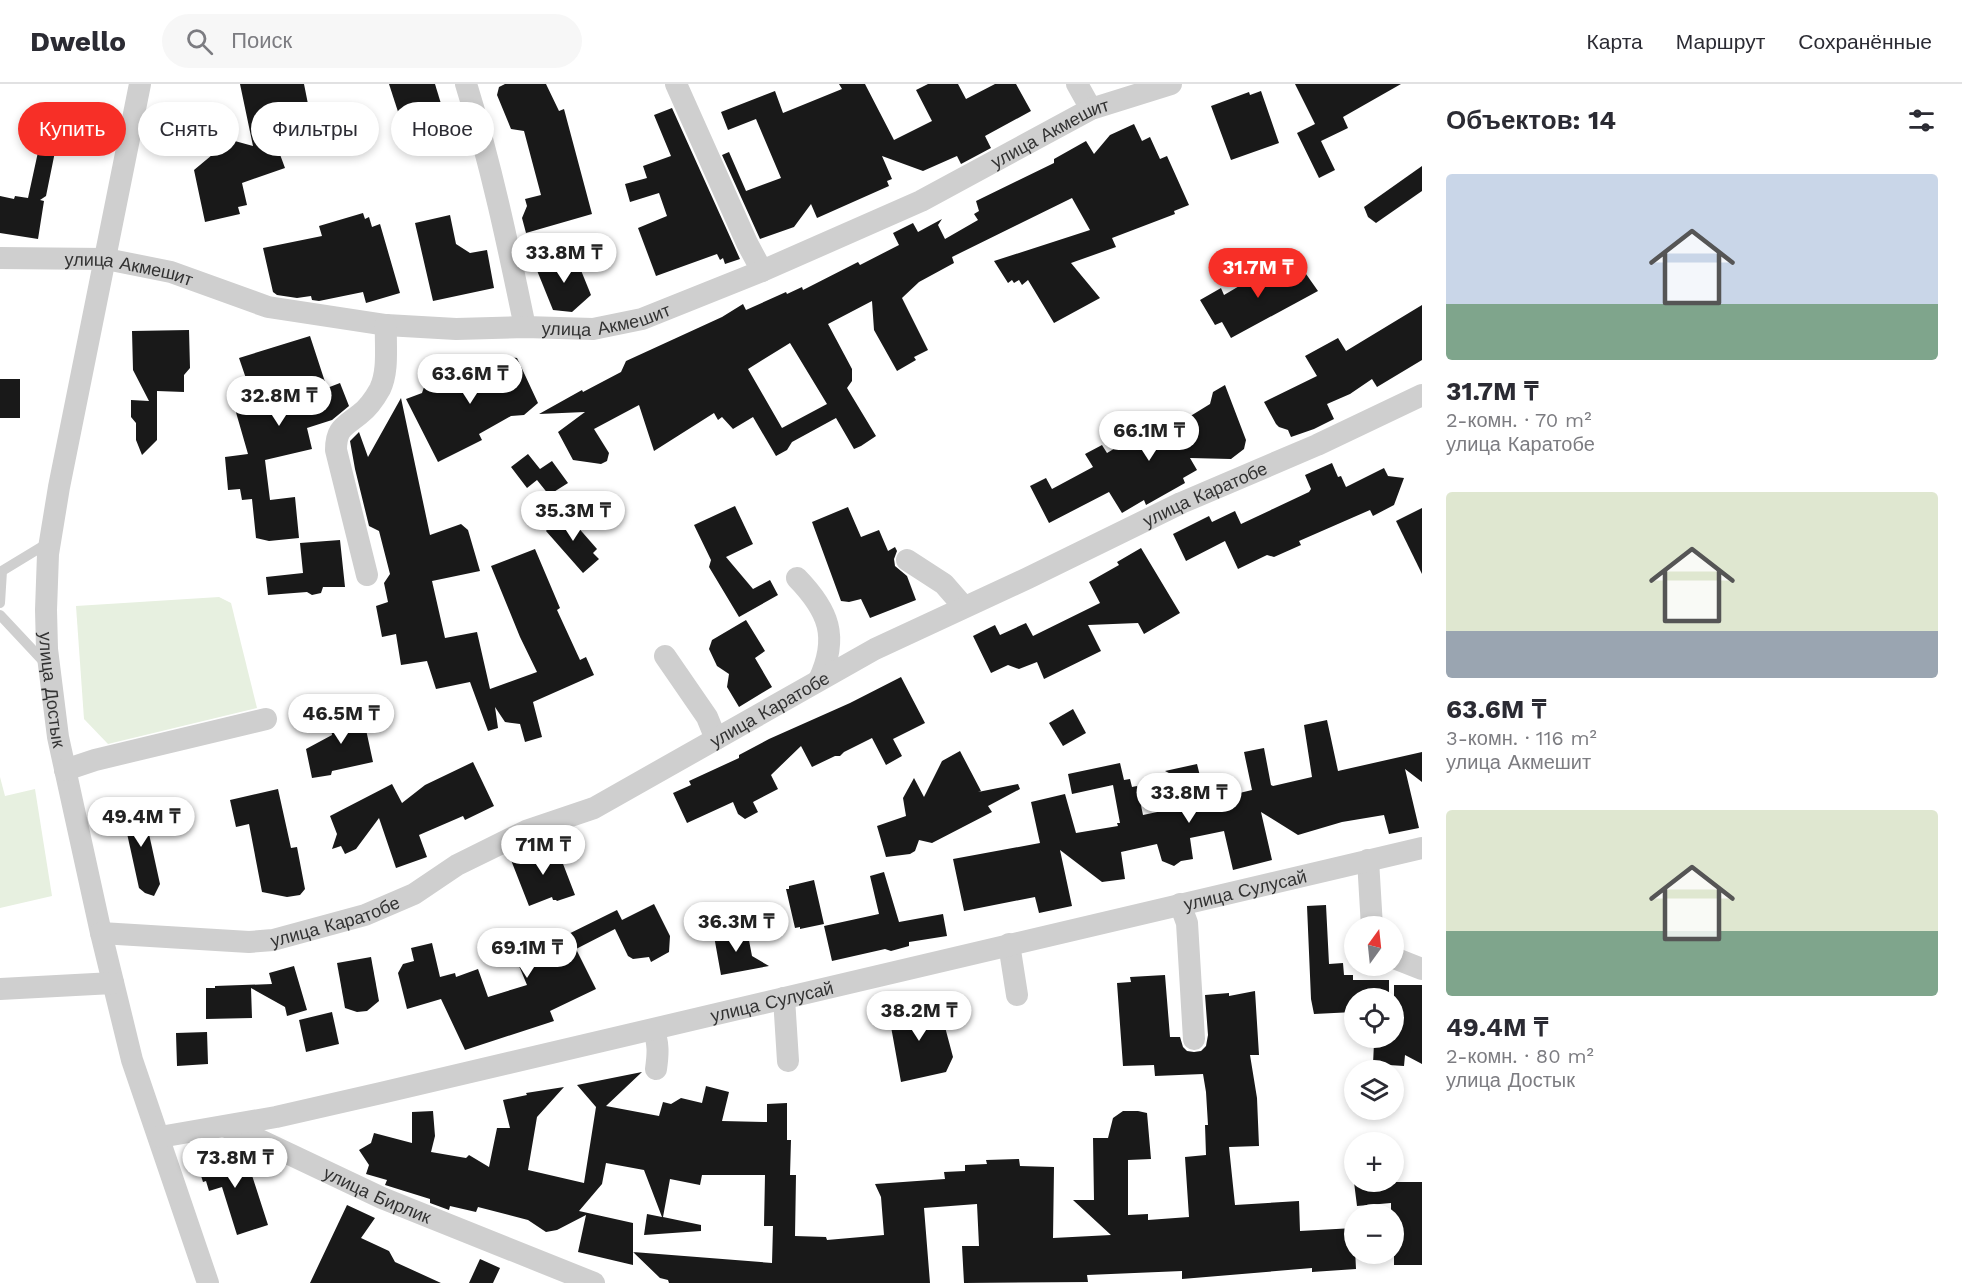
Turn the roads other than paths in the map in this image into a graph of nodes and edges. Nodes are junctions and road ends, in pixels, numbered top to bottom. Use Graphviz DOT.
graph roads {
  1 [pos="140,84"];
  2 [pos="466,84"];
  3 [pos="676,84"];
  4 [pos="1077,84"];
  5 [pos="1171,84"];
  6 [pos="1091,109"];
  7 [pos="0,258"];
  8 [pos="106,259"];
  9 [pos="762,271"];
  10 [pos="386,325"];
  11 [pos="525,327"];
  12 [pos="1422,394"];
  13 [pos="51,541"];
  14 [pos="907,560"];
  15 [pos="367,575"];
  16 [pos="796,578"];
  17 [pos="0,603"];
  18 [pos="964,607"];
  19 [pos="0,615"];
  20 [pos="665,656"];
  21 [pos="49,667"];
  22 [pos="819,680"];
  23 [pos="266,719"];
  24 [pos="716,739"];
  25 [pos="65,770"];
  26 [pos="1422,848"];
  27 [pos="1368,860"];
  28 [pos="1180,904"];
  29 [pos="1371,916"];
  30 [pos="101,933"];
  31 [pos="1009,944"];
  32 [pos="1404,962"];
  33 [pos="1422,969"];
  34 [pos="114,982"];
  35 [pos="0,989"];
  36 [pos="1017,995"];
  37 [pos="784,998"];
  38 [pos="653,1030"];
  39 [pos="1194,1039"];
  40 [pos="789,1060"];
  41 [pos="656,1069"];
  42 [pos="225,1126"];
  43 [pos="160,1137"];
  44 [pos="208,1283"];
  45 [pos="594,1283"];
  1 -- 8 [label="street, улица Достык"];
  2 -- 11 [label="street"];
  3 -- 9 [label="street"];
  4 -- 6 [label="street"];
  5 -- 6 [label="street, улица Акмешит"];
  6 -- 9 [label="street, улица Акмешит"];
  7 -- 8 [label="street, улица Акмешит"];
  8 -- 10 [label="street, улица Акмешит"];
  8 -- 13 [label="street, улица Достык"];
  9 -- 11 [label="street, улица Акмешит"];
  10 -- 11 [label="street, улица Акмешит"];
  10 -- 15 [label="street"];
  12 -- 18 [label="street, улица Каратобе"];
  13 -- 17 [label="lane"];
  13 -- 21 [label="street, улица Достык"];
  14 -- 18 [label="street"];
  16 -- 22 [label="street"];
  18 -- 22 [label="street, улица Каратобе"];
  19 -- 21 [label="lane"];
  20 -- 24 [label="street"];
  21 -- 25 [label="street, улица Достык"];
  22 -- 24 [label="street, улица Каратобе"];
  23 -- 25 [label="street"];
  24 -- 30 [label="street, улица Каратобе"];
  25 -- 30 [label="street, улица Достык"];
  26 -- 27 [label="street, улица Сулусай"];
  27 -- 28 [label="street, улица Сулусай"];
  27 -- 29 [label="street"];
  28 -- 31 [label="street, улица Сулусай"];
  28 -- 39 [label="street"];
  30 -- 34 [label="street, улица Достык"];
  31 -- 36 [label="street"];
  31 -- 37 [label="street, улица Сулусай"];
  32 -- 33 [label="street"];
  34 -- 35 [label="street"];
  34 -- 43 [label="street, улица Достык"];
  37 -- 38 [label="street, улица Сулусай"];
  37 -- 40 [label="street"];
  38 -- 41 [label="street"];
  38 -- 42 [label="street, улица Сулусай"];
  42 -- 43 [label="street"];
  42 -- 45 [label="street, улица Бирлик"];
  43 -- 44 [label="street, улица Достык"];
}
